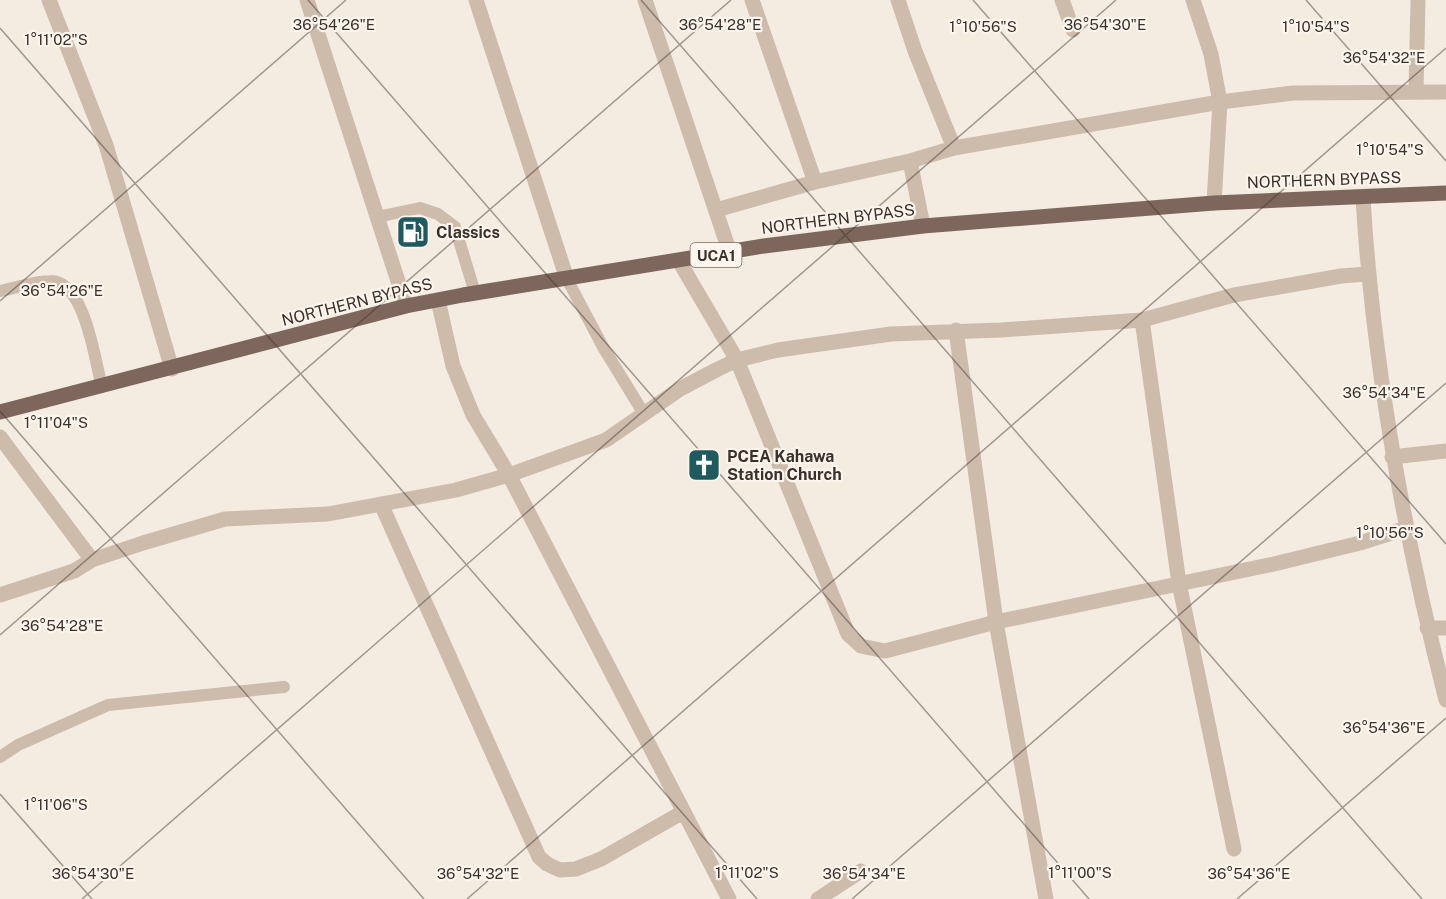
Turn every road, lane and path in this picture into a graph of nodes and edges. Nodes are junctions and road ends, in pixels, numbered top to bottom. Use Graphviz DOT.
graph roads {
  1 [pos="49,0"];
  2 [pos="307,0"];
  3 [pos="476,0"];
  4 [pos="645,0"];
  5 [pos="752,0"];
  6 [pos="898,0"];
  7 [pos="1062,0"];
  8 [pos="1193,0"];
  9 [pos="1418,0"];
  10 [pos="1073,30"];
  11 [pos="1416,91"];
  12 [pos="1446,92"];
  13 [pos="1220,102"];
  14 [pos="954,148"];
  15 [pos="910,161"];
  16 [pos="815,182"];
  17 [pos="1446,193"];
  18 [pos="1363,198"];
  19 [pos="1214,203"];
  20 [pos="716,210"];
  21 [pos="377,217"];
  22 [pos="923,226"];
  23 [pos="730,253"];
  24 [pos="679,261"];
  25 [pos="1367,274"];
  26 [pos="567,279"];
  27 [pos="0,291"];
  28 [pos="475,293"];
  29 [pos="438,300"];
  30 [pos="406,306"];
  31 [pos="1142,320"];
  32 [pos="956,330"];
  33 [pos="736,360"];
  34 [pos="172,369"];
  35 [pos="102,387"];
  36 [pos="0,412"];
  37 [pos="644,414"];
  38 [pos="0,437"];
  39 [pos="1446,451"];
  40 [pos="1392,457"];
  41 [pos="509,475"];
  42 [pos="381,504"];
  43 [pos="1407,528"];
  44 [pos="92,560"];
  45 [pos="1179,583"];
  46 [pos="0,595"];
  47 [pos="996,622"];
  48 [pos="1427,628"];
  49 [pos="1446,628"];
  50 [pos="284,687"];
  51 [pos="1446,700"];
  52 [pos="0,757"];
  53 [pos="683,812"];
  54 [pos="1234,849"];
  55 [pos="861,871"];
  56 [pos="729,899"];
  57 [pos="818,899"];
  58 [pos="1046,899"];
  1 -- 34 [label="street"];
  2 -- 21 [label="street"];
  3 -- 26 [label="street"];
  4 -- 20 [label="street"];
  5 -- 16 [label="street"];
  6 -- 14 [label="street"];
  7 -- 10 [label="street"];
  8 -- 13 [label="street"];
  9 -- 11 [label="street"];
  11 -- 12 [label="street"];
  11 -- 13 [label="street"];
  13 -- 14 [label="street"];
  13 -- 19 [label="street"];
  14 -- 15 [label="street"];
  15 -- 16 [label="street"];
  15 -- 22 [label="street"];
  16 -- 20 [label="street"];
  17 -- 18 [label="main road, NORTHERN BYPASS / UCA1"];
  18 -- 19 [label="main road, NORTHERN BYPASS / UCA1"];
  18 -- 25 [label="street"];
  19 -- 22 [label="main road, NORTHERN BYPASS / UCA1"];
  20 -- 23 [label="street"];
  21 -- 28 [label="lane"];
  21 -- 30 [label="street"];
  22 -- 23 [label="main road, NORTHERN BYPASS / UCA1"];
  23 -- 24 [label="main road, NORTHERN BYPASS / UCA1"];
  24 -- 26 [label="main road, NORTHERN BYPASS / UCA1"];
  24 -- 33 [label="street"];
  25 -- 31 [label="street"];
  25 -- 40 [label="street"];
  26 -- 28 [label="main road, NORTHERN BYPASS / UCA1"];
  26 -- 37 [label="lane"];
  27 -- 35 [label="lane"];
  28 -- 29 [label="main road, NORTHERN BYPASS / UCA1"];
  29 -- 30 [label="main road, NORTHERN BYPASS / UCA1"];
  29 -- 41 [label="street"];
  30 -- 34 [label="main road, NORTHERN BYPASS / UCA1"];
  31 -- 32 [label="street"];
  31 -- 45 [label="street"];
  32 -- 33 [label="street"];
  32 -- 47 [label="street"];
  33 -- 37 [label="street"];
  33 -- 47 [label="street"];
  34 -- 35 [label="main road, NORTHERN BYPASS / UCA1"];
  35 -- 36 [label="main road, NORTHERN BYPASS / UCA1"];
  37 -- 41 [label="street"];
  38 -- 44 [label="street"];
  39 -- 40 [label="street"];
  40 -- 43 [label="street"];
  41 -- 42 [label="street"];
  41 -- 53 [label="street"];
  42 -- 44 [label="street"];
  42 -- 53 [label="street"];
  43 -- 45 [label="street"];
  43 -- 48 [label="street"];
  44 -- 46 [label="street"];
  45 -- 47 [label="street"];
  45 -- 54 [label="street"];
  47 -- 58 [label="street"];
  48 -- 49 [label="street"];
  48 -- 51 [label="street"];
  50 -- 52 [label="lane"];
  53 -- 56 [label="street"];
  55 -- 57 [label="street"];
}
